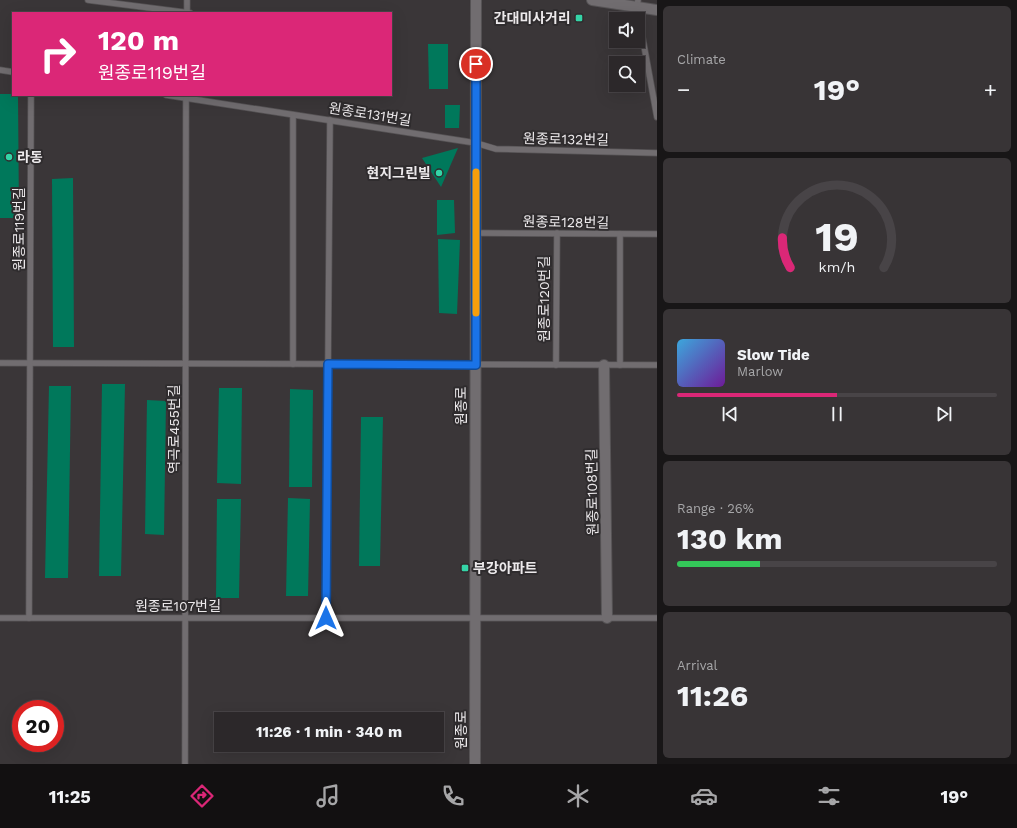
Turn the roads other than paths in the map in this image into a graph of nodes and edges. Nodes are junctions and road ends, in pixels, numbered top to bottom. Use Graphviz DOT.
graph roads {
  1 [pos="88,0"];
  2 [pos="187,0"];
  3 [pos="476,0"];
  4 [pos="592,0"];
  5 [pos="637,3"];
  6 [pos="657,10"];
  7 [pos="180,12"];
  8 [pos="188,12"];
  9 [pos="0,70"];
  10 [pos="12,72"];
  11 [pos="31,96"];
  12 [pos="176,96"];
  13 [pos="186,97"];
  14 [pos="293,115"];
  15 [pos="657,117"];
  16 [pos="330,120"];
  17 [pos="476,143"];
  18 [pos="657,153"];
  19 [pos="476,233"];
  20 [pos="557,234"];
  21 [pos="620,234"];
  22 [pos="657,234"];
  23 [pos="0,363"];
  24 [pos="30,363"];
  25 [pos="186,364"];
  26 [pos="293,364"];
  27 [pos="328,364"];
  28 [pos="476,365"];
  29 [pos="556,365"];
  30 [pos="604,365"];
  31 [pos="620,365"];
  32 [pos="657,365"];
  33 [pos="0,618"];
  34 [pos="29,618"];
  35 [pos="185,618"];
  36 [pos="326,618"];
  37 [pos="475,618"];
  38 [pos="607,618"];
  39 [pos="657,618"];
  40 [pos="185,764"];
  41 [pos="475,764"];
  1 -- 7 [label="lane"];
  2 -- 8 [label="lane"];
  3 -- 17 [label="street, 원종로"];
  4 -- 5 [label="street"];
  5 -- 6 [label="street"];
  5 -- 15 [label="lane"];
  9 -- 10 [label="lane"];
  11 -- 24 [label="lane, 원종로119번길"];
  12 -- 13 [label="lane, 원종로131번길"];
  13 -- 14 [label="lane, 원종로131번길"];
  13 -- 25 [label="lane, 역곡로455번길"];
  14 -- 16 [label="lane, 원종로131번길"];
  14 -- 26 [label="lane"];
  16 -- 17 [label="lane, 원종로131번길"];
  16 -- 27 [label="lane"];
  17 -- 18 [label="lane, 원종로132번길"];
  17 -- 19 [label="street, 원종로"];
  19 -- 20 [label="lane, 원종로128번길"];
  19 -- 28 [label="street, 원종로"];
  20 -- 21 [label="lane, 원종로128번길"];
  20 -- 29 [label="lane, 원종로120번길"];
  21 -- 22 [label="lane, 원종로128번길"];
  21 -- 31 [label="lane"];
  23 -- 24 [label="lane"];
  24 -- 25 [label="lane"];
  24 -- 34 [label="lane"];
  25 -- 26 [label="lane"];
  25 -- 35 [label="lane, 역곡로455번길"];
  26 -- 27 [label="lane"];
  27 -- 28 [label="lane"];
  27 -- 36 [label="lane"];
  28 -- 29 [label="lane"];
  28 -- 37 [label="street, 원종로"];
  29 -- 30 [label="lane"];
  30 -- 31 [label="lane"];
  30 -- 38 [label="street, 원종로108번길"];
  31 -- 32 [label="lane"];
  33 -- 34 [label="lane, 원종로107번길"];
  34 -- 35 [label="lane, 원종로107번길"];
  35 -- 36 [label="lane, 원종로107번길"];
  35 -- 40 [label="lane, 역곡로455번길"];
  36 -- 37 [label="lane, 원종로107번길"];
  37 -- 38 [label="lane"];
  37 -- 41 [label="street, 원종로"];
  38 -- 39 [label="lane"];
}
